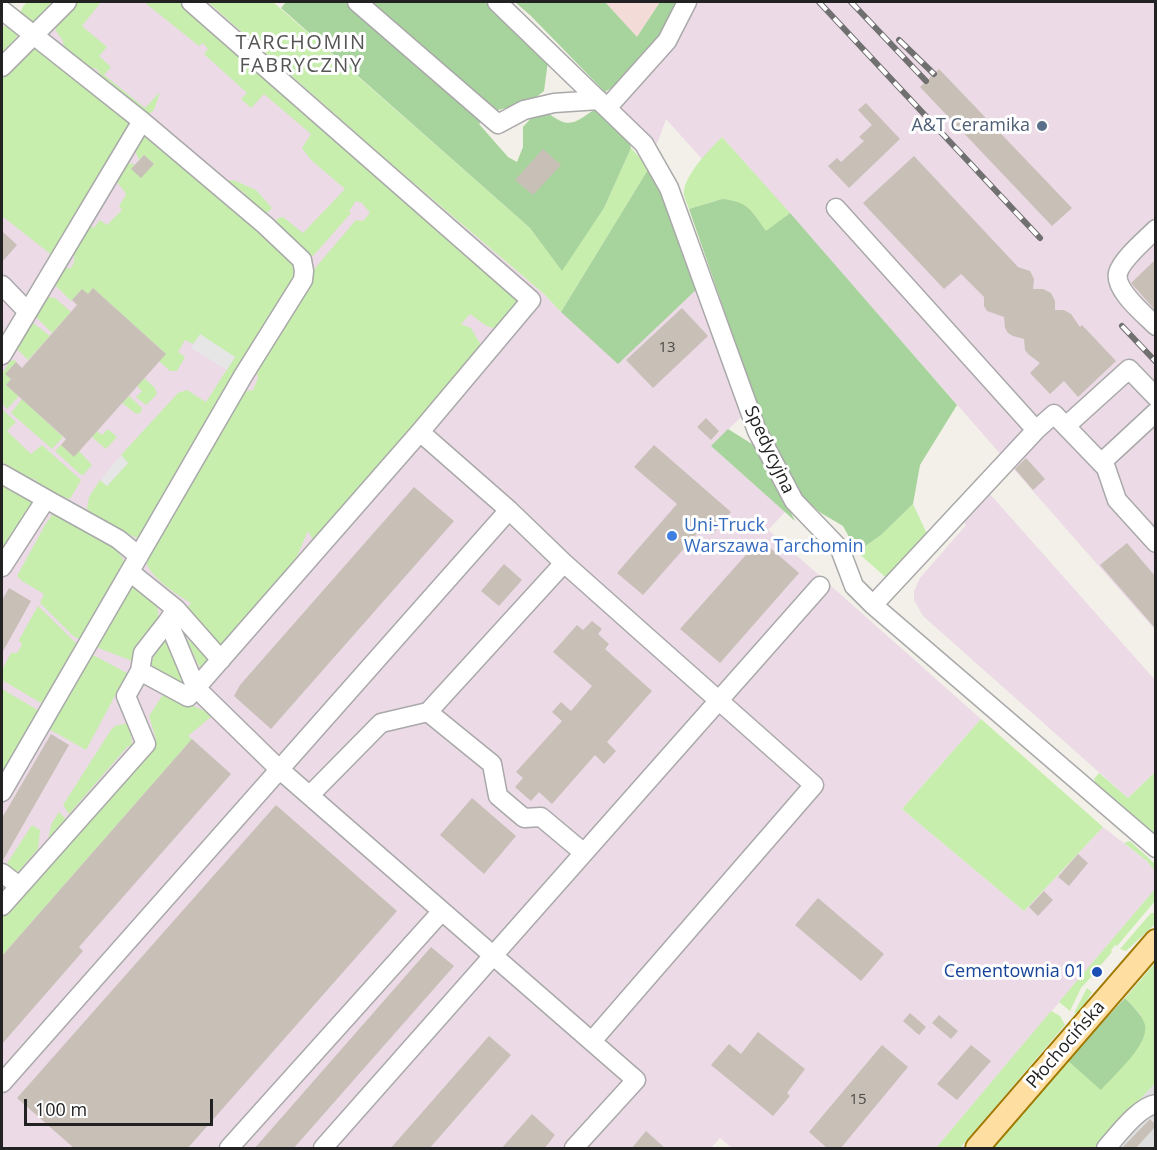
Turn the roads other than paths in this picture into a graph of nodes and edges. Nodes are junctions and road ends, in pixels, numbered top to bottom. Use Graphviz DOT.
graph roads {
  1 [pos="67,2"];
  2 [pos="191,2"];
  3 [pos="357,2"];
  4 [pos="497,2"];
  5 [pos="687,2"];
  6 [pos="2,10"];
  7 [pos="33,36"];
  8 [pos="2,67"];
  9 [pos="603,104"];
  10 [pos="142,121"];
  11 [pos="836,208"];
  12 [pos="1155,229"];
  13 [pos="2,285"];
  14 [pos="27,311"];
  15 [pos="1155,326"];
  16 [pos="2,355"];
  17 [pos="1155,397"];
  18 [pos="1155,412"];
  19 [pos="1066,426"];
  20 [pos="1036,430"];
  21 [pos="420,432"];
  22 [pos="1101,463"];
  23 [pos="2,474"];
  24 [pos="46,499"];
  25 [pos="509,510"];
  26 [pos="1155,543"];
  27 [pos="564,563"];
  28 [pos="134,564"];
  29 [pos="2,567"];
  30 [pos="820,586"];
  31 [pos="873,604"];
  32 [pos="172,615"];
  33 [pos="220,660"];
  34 [pos="140,671"];
  35 [pos="196,688"];
  36 [pos="718,701"];
  37 [pos="428,712"];
  38 [pos="279,769"];
  39 [pos="2,792"];
  40 [pos="310,795"];
  41 [pos="1155,848"];
  42 [pos="584,853"];
  43 [pos="2,873"];
  44 [pos="19,886"];
  45 [pos="2,906"];
  46 [pos="442,911"];
  47 [pos="1155,941"];
  48 [pos="493,956"];
  49 [pos="592,1041"];
  50 [pos="2,1083"];
  51 [pos="1155,1104"];
  52 [pos="229,1149"];
  53 [pos="323,1149"];
  54 [pos="574,1149"];
  55 [pos="976,1149"];
  56 [pos="1106,1149"];
  1 -- 7 [label="street"];
  2 -- 21 [label="street"];
  3 -- 9 [label="street"];
  4 -- 9 [label="street, Spedycyjna"];
  5 -- 9 [label="street"];
  6 -- 7 [label="street"];
  7 -- 8 [label="street"];
  7 -- 10 [label="street"];
  9 -- 31 [label="street, Spedycyjna"];
  10 -- 14 [label="street"];
  10 -- 28 [label="street"];
  11 -- 20 [label="street"];
  12 -- 15 [label="street"];
  13 -- 14 [label="street"];
  14 -- 16 [label="street"];
  17 -- 19 [label="street"];
  18 -- 22 [label="street"];
  19 -- 20 [label="street"];
  19 -- 22 [label="street"];
  20 -- 31 [label="street"];
  21 -- 25 [label="street"];
  21 -- 33 [label="street"];
  22 -- 26 [label="street"];
  23 -- 24 [label="street"];
  24 -- 28 [label="street"];
  24 -- 29 [label="street"];
  25 -- 27 [label="street"];
  25 -- 38 [label="street"];
  27 -- 36 [label="street"];
  27 -- 37 [label="street"];
  28 -- 32 [label="street"];
  28 -- 39 [label="street"];
  30 -- 36 [label="street"];
  31 -- 41 [label="street, Spedycyjna"];
  32 -- 33 [label="street"];
  32 -- 34 [label="street"];
  32 -- 35 [label="street"];
  33 -- 35 [label="street"];
  34 -- 35 [label="street"];
  34 -- 44 [label="street"];
  35 -- 38 [label="street"];
  36 -- 42 [label="street"];
  36 -- 49 [label="street"];
  37 -- 40 [label="street"];
  37 -- 42 [label="street"];
  38 -- 40 [label="street"];
  38 -- 50 [label="street"];
  40 -- 46 [label="street"];
  42 -- 48 [label="street"];
  43 -- 44 [label="street"];
  44 -- 45 [label="street"];
  46 -- 48 [label="street"];
  46 -- 52 [label="street"];
  47 -- 55 [label="main road, Płochocińska"];
  48 -- 49 [label="street"];
  48 -- 53 [label="street"];
  49 -- 54 [label="street"];
  51 -- 56 [label="street"];
}
